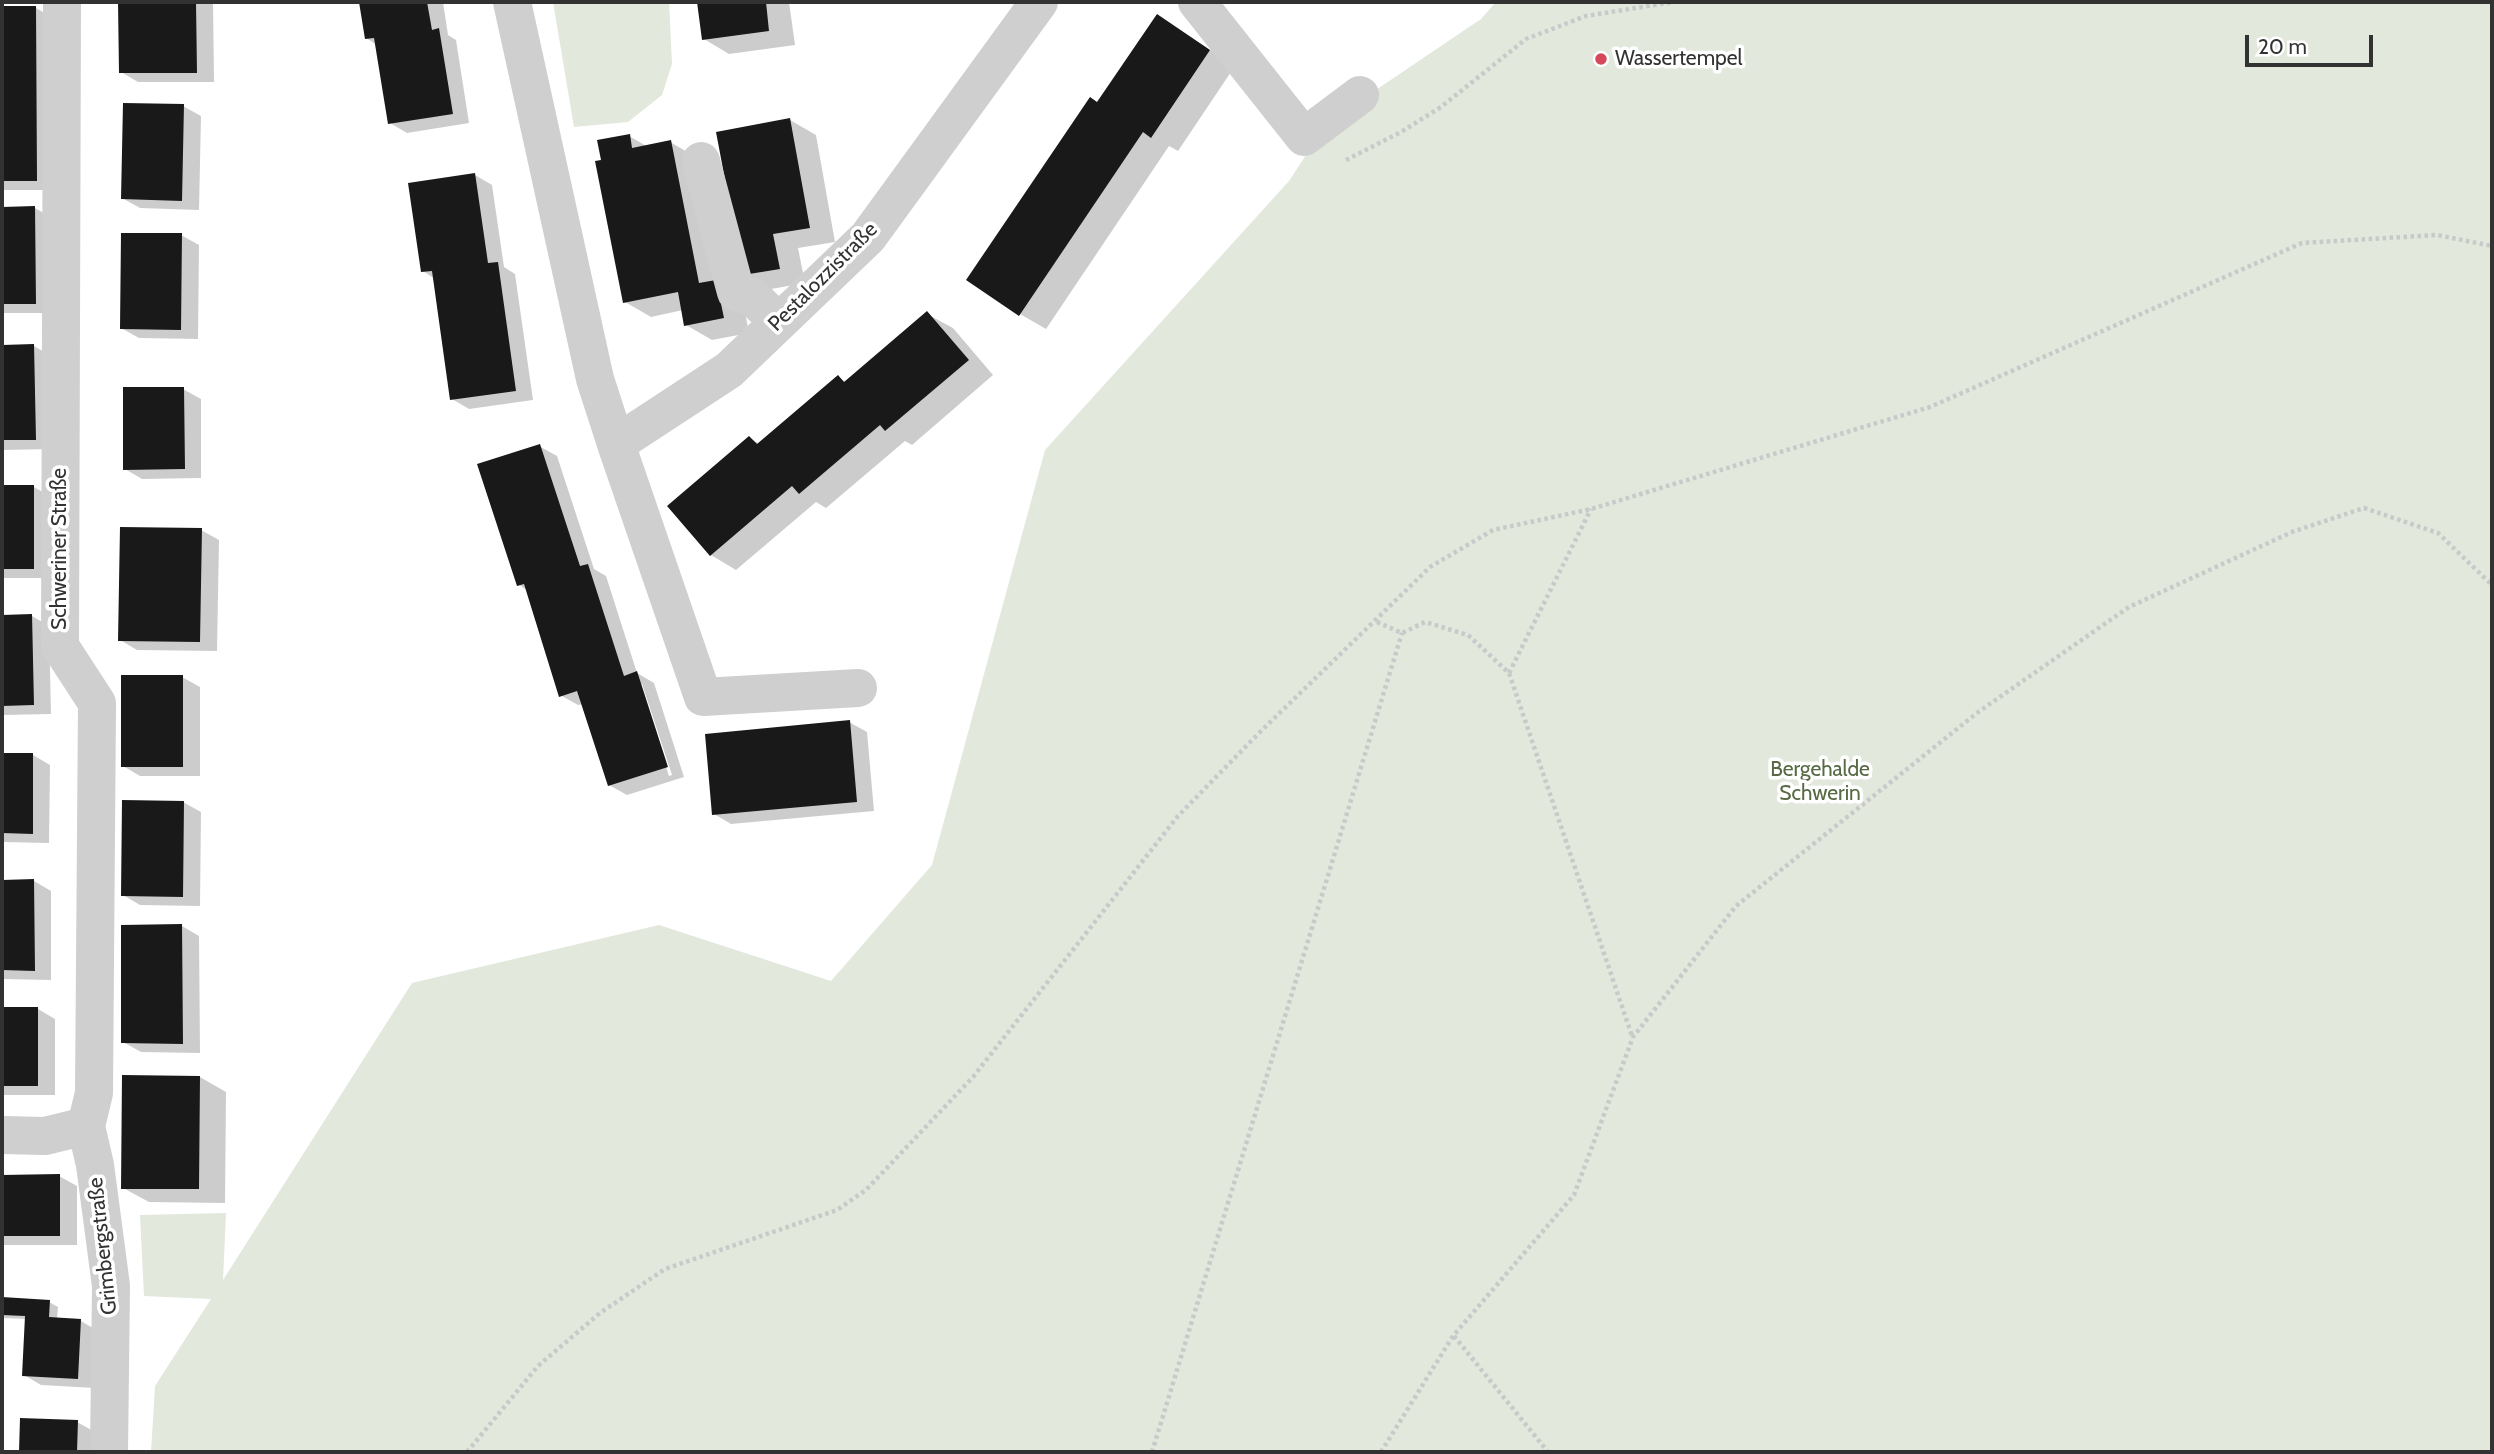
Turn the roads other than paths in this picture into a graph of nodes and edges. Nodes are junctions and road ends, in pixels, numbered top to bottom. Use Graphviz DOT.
graph roads {
  1 [pos="62,2"];
  2 [pos="512,2"];
  3 [pos="1040,2"];
  4 [pos="1197,2"];
  5 [pos="1360,94"];
  6 [pos="701,161"];
  7 [pos="777,321"];
  8 [pos="616,444"];
  9 [pos="859,688"];
  10 [pos="86,1126"];
  11 [pos="2,1135"];
  12 [pos="109,1452"];
  1 -- 10 [label="street, Schweriner Straße"];
  2 -- 8 [label="street"];
  3 -- 7 [label="street, Pestalozzistraße"];
  4 -- 5 [label="street"];
  6 -- 7 [label="street"];
  7 -- 8 [label="street, Pestalozzistraße"];
  8 -- 9 [label="street"];
  10 -- 11 [label="street"];
  10 -- 12 [label="street, Grimbergstraße"];
}
